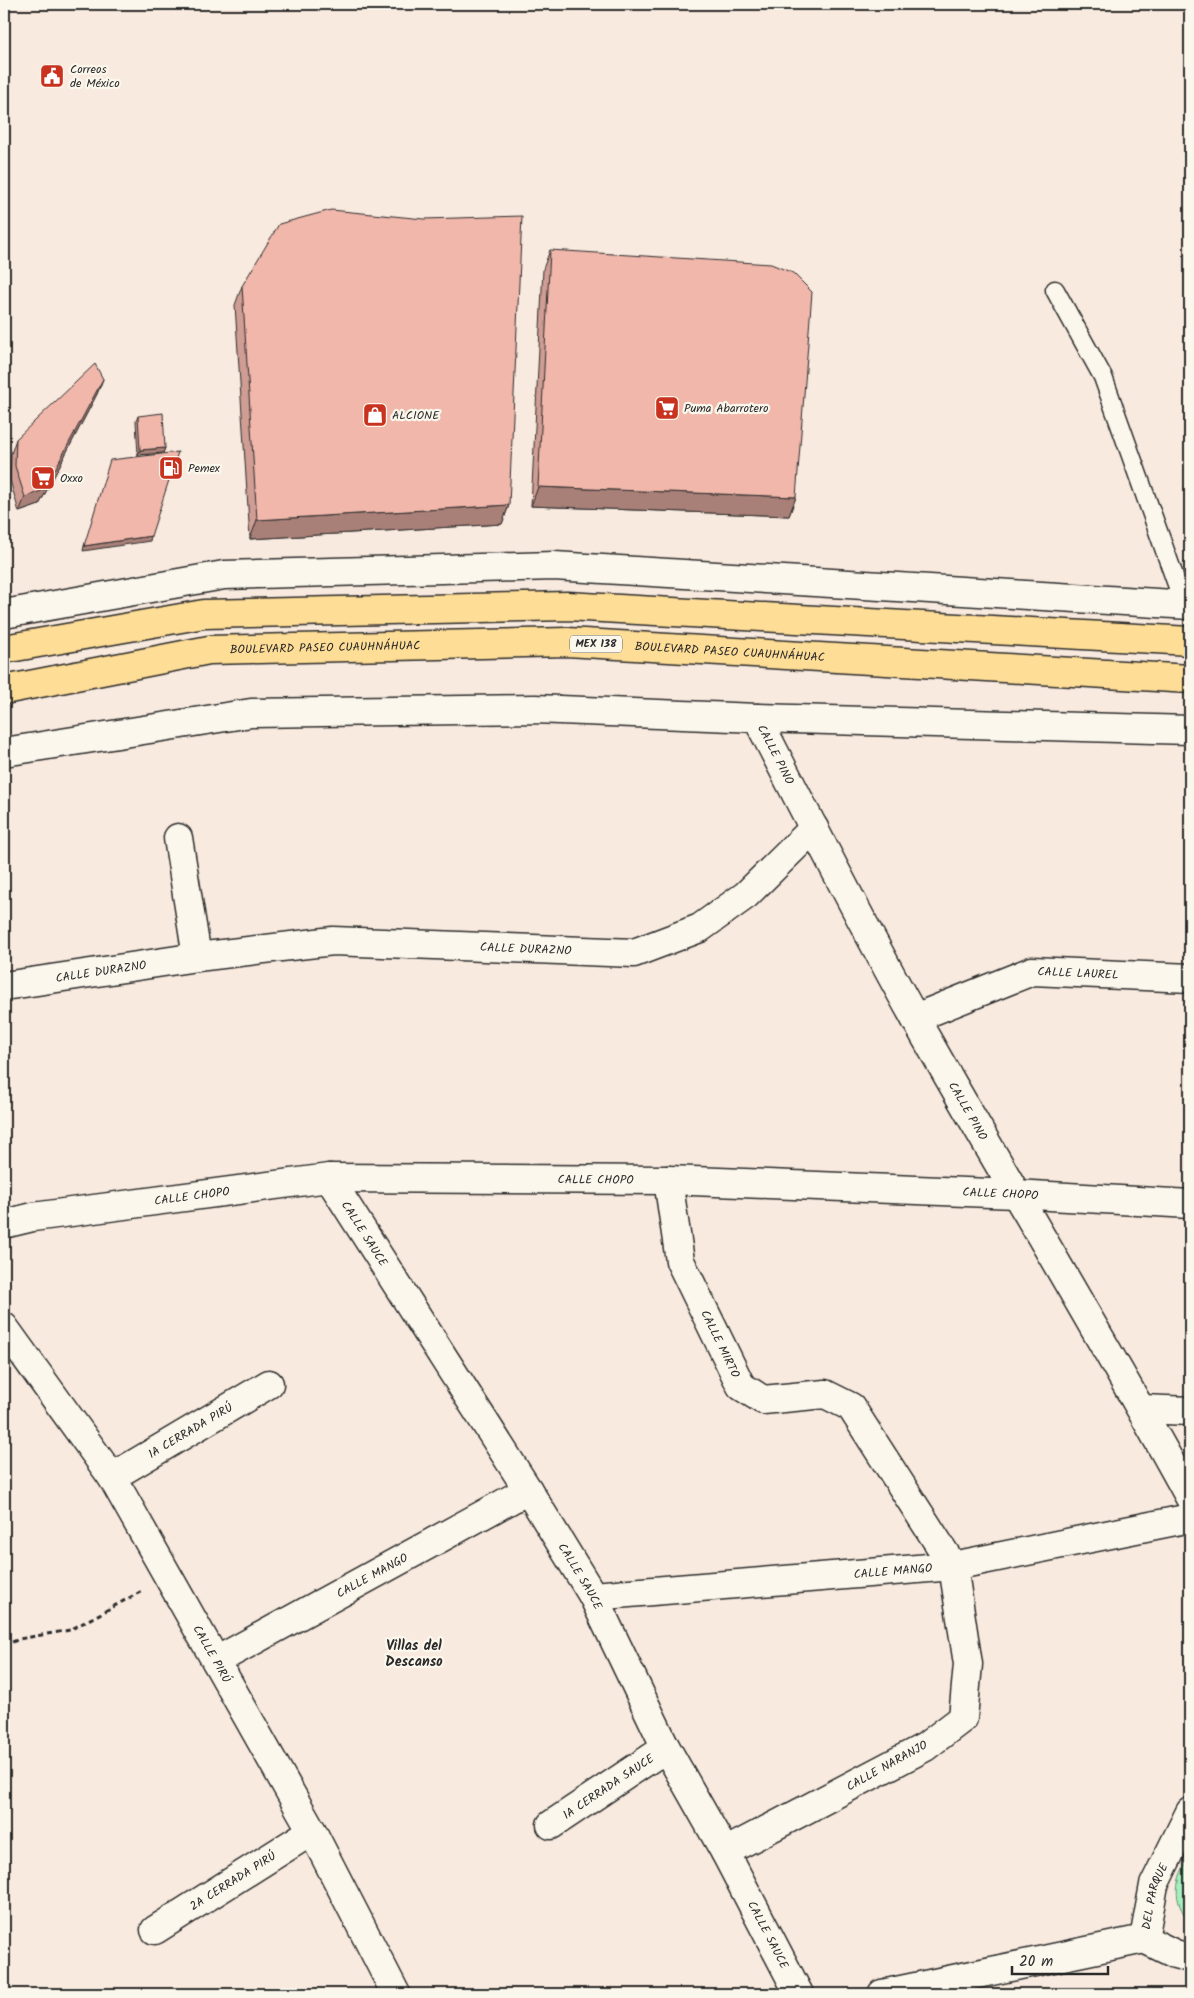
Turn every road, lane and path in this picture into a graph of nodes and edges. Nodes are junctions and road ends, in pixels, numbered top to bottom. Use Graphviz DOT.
graph roads {
  1 [pos="1055,290"];
  2 [pos="1187,604"];
  3 [pos="4,614"];
  4 [pos="1190,641"];
  5 [pos="4,649"];
  6 [pos="1190,679"];
  7 [pos="4,690"];
  8 [pos="757,718"];
  9 [pos="1190,730"];
  10 [pos="4,752"];
  11 [pos="814,828"];
  12 [pos="178,838"];
  13 [pos="197,957"];
  14 [pos="1190,978"];
  15 [pos="4,986"];
  16 [pos="915,1018"];
  17 [pos="329,1178"];
  18 [pos="668,1180"];
  19 [pos="1015,1194"];
  20 [pos="1190,1204"];
  21 [pos="4,1224"];
  22 [pos="4,1327"];
  23 [pos="268,1384"];
  24 [pos="1142,1409"];
  25 [pos="1190,1411"];
  26 [pos="112,1476"];
  27 [pos="528,1490"];
  28 [pos="1190,1498"];
  29 [pos="1190,1518"];
  30 [pos="952,1566"];
  31 [pos="168,1576"];
  32 [pos="593,1596"];
  33 [pos="4,1646"];
  34 [pos="216,1661"];
  35 [pos="666,1748"];
  36 [pos="1190,1812"];
  37 [pos="551,1825"];
  38 [pos="312,1831"];
  39 [pos="726,1852"];
  40 [pos="155,1930"];
  41 [pos="1144,1939"];
  42 [pos="1190,1958"];
  43 [pos="396,1994"];
  44 [pos="800,1994"];
  45 [pos="882,1994"];
  1 -- 2 [label="lane"];
  2 -- 3 [label="street"];
  4 -- 5 [label="main road"];
  6 -- 7 [label="main road, BOULEVARD PASEO CUAUHNÁHUAC / MEX 138"];
  8 -- 9 [label="street"];
  8 -- 10 [label="street"];
  8 -- 11 [label="street, CALLE PINO"];
  11 -- 13 [label="street, CALLE DURAZNO"];
  11 -- 16 [label="street, CALLE PINO"];
  12 -- 13 [label="street"];
  13 -- 15 [label="street, CALLE DURAZNO"];
  14 -- 16 [label="street, CALLE LAUREL"];
  16 -- 19 [label="street, CALLE PINO"];
  17 -- 18 [label="street, CALLE CHOPO"];
  17 -- 21 [label="street, CALLE CHOPO"];
  17 -- 27 [label="street, CALLE SAUCE"];
  18 -- 19 [label="street, CALLE CHOPO"];
  18 -- 30 [label="street, CALLE MIRTO"];
  19 -- 20 [label="street, CALLE CHOPO"];
  19 -- 24 [label="street, CALLE PINO"];
  22 -- 26 [label="street, CALLE PIRÚ"];
  23 -- 26 [label="street, 1A CERRADA PIRÚ"];
  24 -- 25 [label="street"];
  24 -- 28 [label="street, CALLE PINO"];
  26 -- 31 [label="street, CALLE PIRÚ"];
  27 -- 32 [label="street, CALLE SAUCE"];
  27 -- 34 [label="street, CALLE MANGO"];
  29 -- 30 [label="street, CALLE MANGO"];
  30 -- 32 [label="street, CALLE MANGO"];
  30 -- 39 [label="street, CALLE NARANJO"];
  31 -- 33 [label="path"];
  31 -- 34 [label="street, CALLE PIRÚ"];
  32 -- 35 [label="street, CALLE SAUCE"];
  34 -- 38 [label="street, CALLE PIRÚ"];
  35 -- 37 [label="street, 1A CERRADA SAUCE"];
  35 -- 39 [label="street, CALLE SAUCE"];
  36 -- 41 [label="street, DEL PARQUE"];
  38 -- 40 [label="street, 2A CERRADA PIRÚ"];
  38 -- 43 [label="street, CALLE PIRÚ"];
  39 -- 44 [label="street, CALLE SAUCE"];
  41 -- 42 [label="street, DEL PARQUE"];
  41 -- 45 [label="street"];
}
